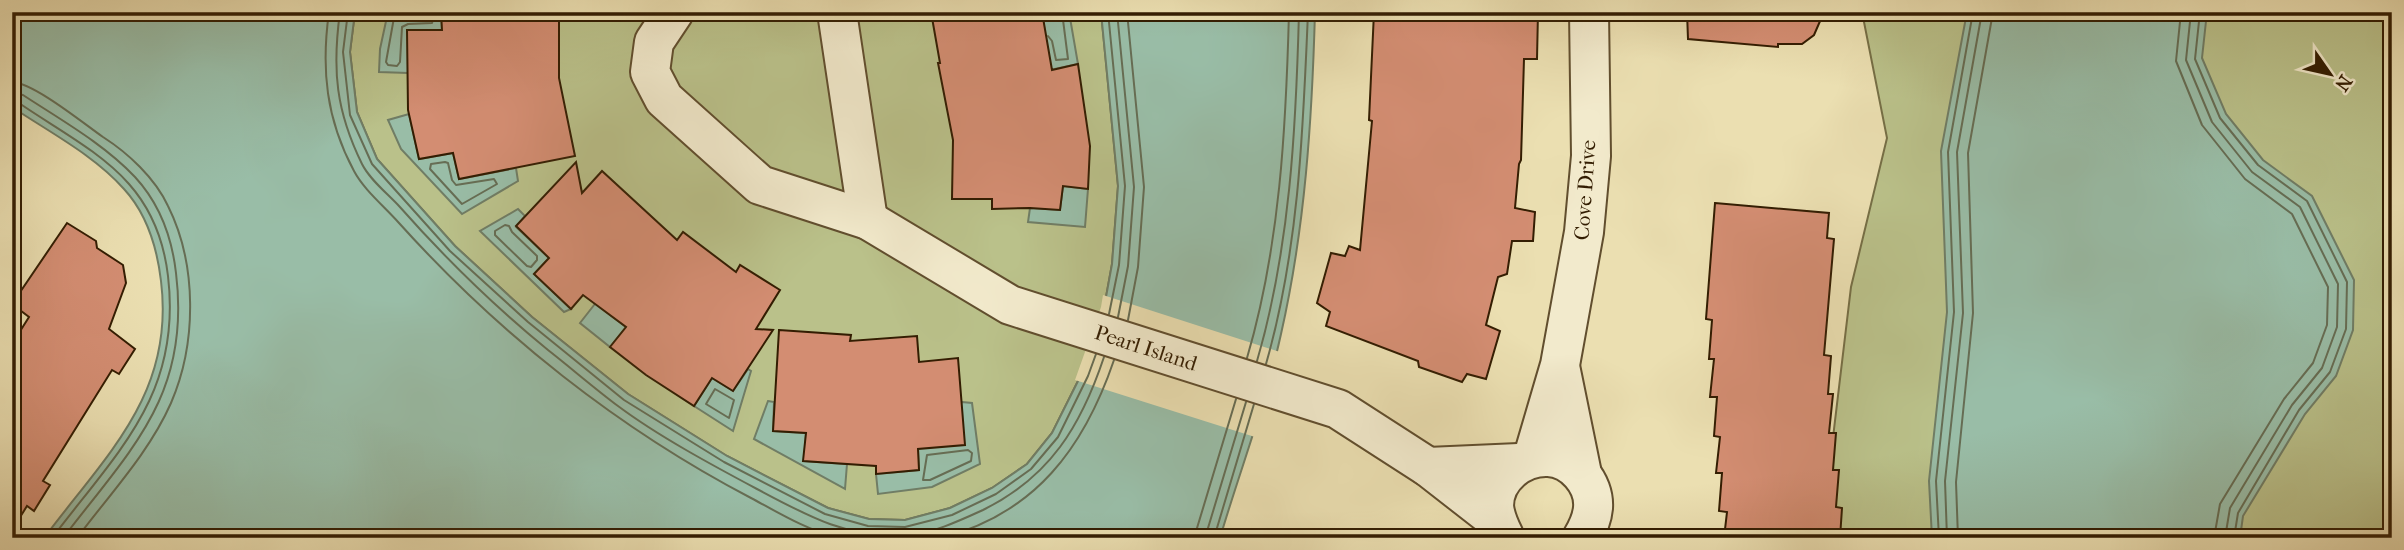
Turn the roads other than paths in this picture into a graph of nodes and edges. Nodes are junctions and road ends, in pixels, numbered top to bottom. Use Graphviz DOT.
graph roads {
  1 [pos="674,12"];
  2 [pos="837,12"];
  3 [pos="1588,12"];
  4 [pos="868,220"];
  5 [pos="1560,365"];
  6 [pos="1526,460"];
  7 [pos="1429,467"];
  8 [pos="1582,474"];
  9 [pos="1501,529"];
  10 [pos="1589,533"];
  1 -- 4 [label="street, Pearl Island"];
  2 -- 4 [label="street"];
  3 -- 5 [label="street, Cove Drive"];
  4 -- 7 [label="street, Pearl Island"];
  5 -- 6 [label="street, Cove Drive"];
  5 -- 8 [label="street, Cove Drive"];
  6 -- 7 [label="street"];
  6 -- 8 [label="street"];
  6 -- 9 [label="street"];
  7 -- 9 [label="street, Pearl Island"];
  8 -- 10 [label="street, Cove Drive"];
}
